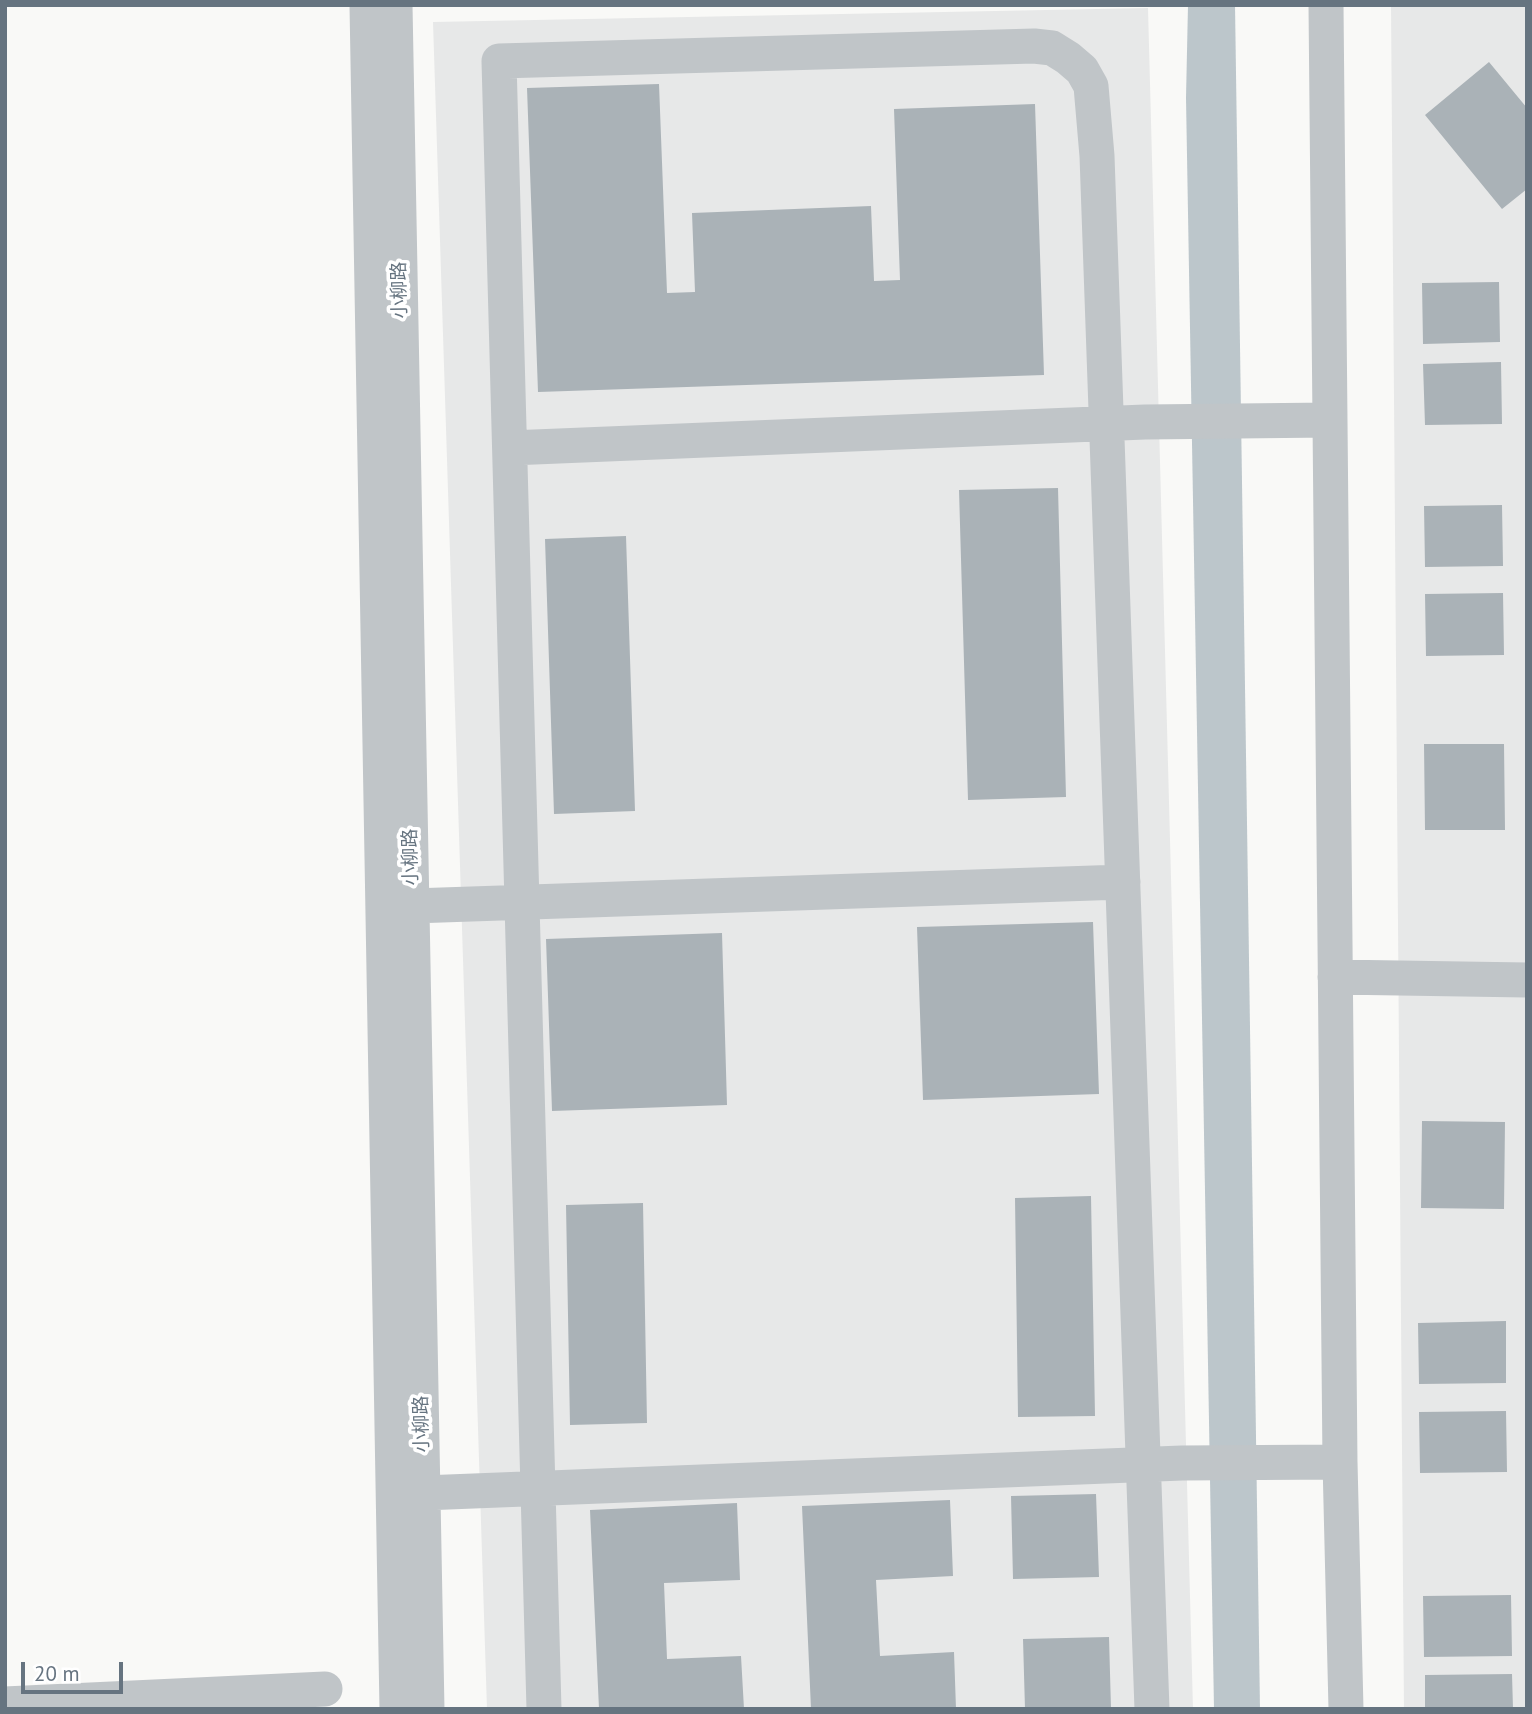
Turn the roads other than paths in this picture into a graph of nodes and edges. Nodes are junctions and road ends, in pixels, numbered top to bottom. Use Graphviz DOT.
graph roads {
  1 [pos="367,5"];
  2 [pos="395,5"];
  3 [pos="1326,5"];
  4 [pos="1330,420"];
  5 [pos="1107,425"];
  6 [pos="510,448"];
  7 [pos="1123,882"];
  8 [pos="522,902"];
  9 [pos="412,906"];
  10 [pos="1335,978"];
  11 [pos="1527,980"];
  12 [pos="1340,1462"];
  13 [pos="1143,1466"];
  14 [pos="538,1489"];
  15 [pos="423,1493"];
  16 [pos="325,1689"];
  17 [pos="128,1703"];
  18 [pos="5,1704"];
  19 [pos="397,1709"];
  20 [pos="427,1709"];
  21 [pos="544,1709"];
  22 [pos="1152,1709"];
  23 [pos="1346,1709"];
  1 -- 19 [label="street, 小柳路"];
  2 -- 9 [label="street, 小柳路"];
  3 -- 4 [label="street"];
  4 -- 5 [label="street"];
  4 -- 10 [label="street"];
  5 -- 6 [label="street"];
  5 -- 6 [label="street"];
  5 -- 7 [label="street"];
  6 -- 8 [label="street"];
  7 -- 8 [label="street"];
  7 -- 13 [label="street"];
  8 -- 9 [label="street"];
  8 -- 14 [label="street"];
  9 -- 15 [label="street, 小柳路"];
  10 -- 11 [label="street"];
  10 -- 12 [label="street"];
  12 -- 13 [label="street"];
  12 -- 23 [label="street"];
  13 -- 14 [label="street"];
  13 -- 22 [label="street"];
  14 -- 15 [label="street"];
  14 -- 21 [label="street"];
  15 -- 20 [label="street, 小柳路"];
  16 -- 17 [label="street"];
  17 -- 18 [label="street"];
}
